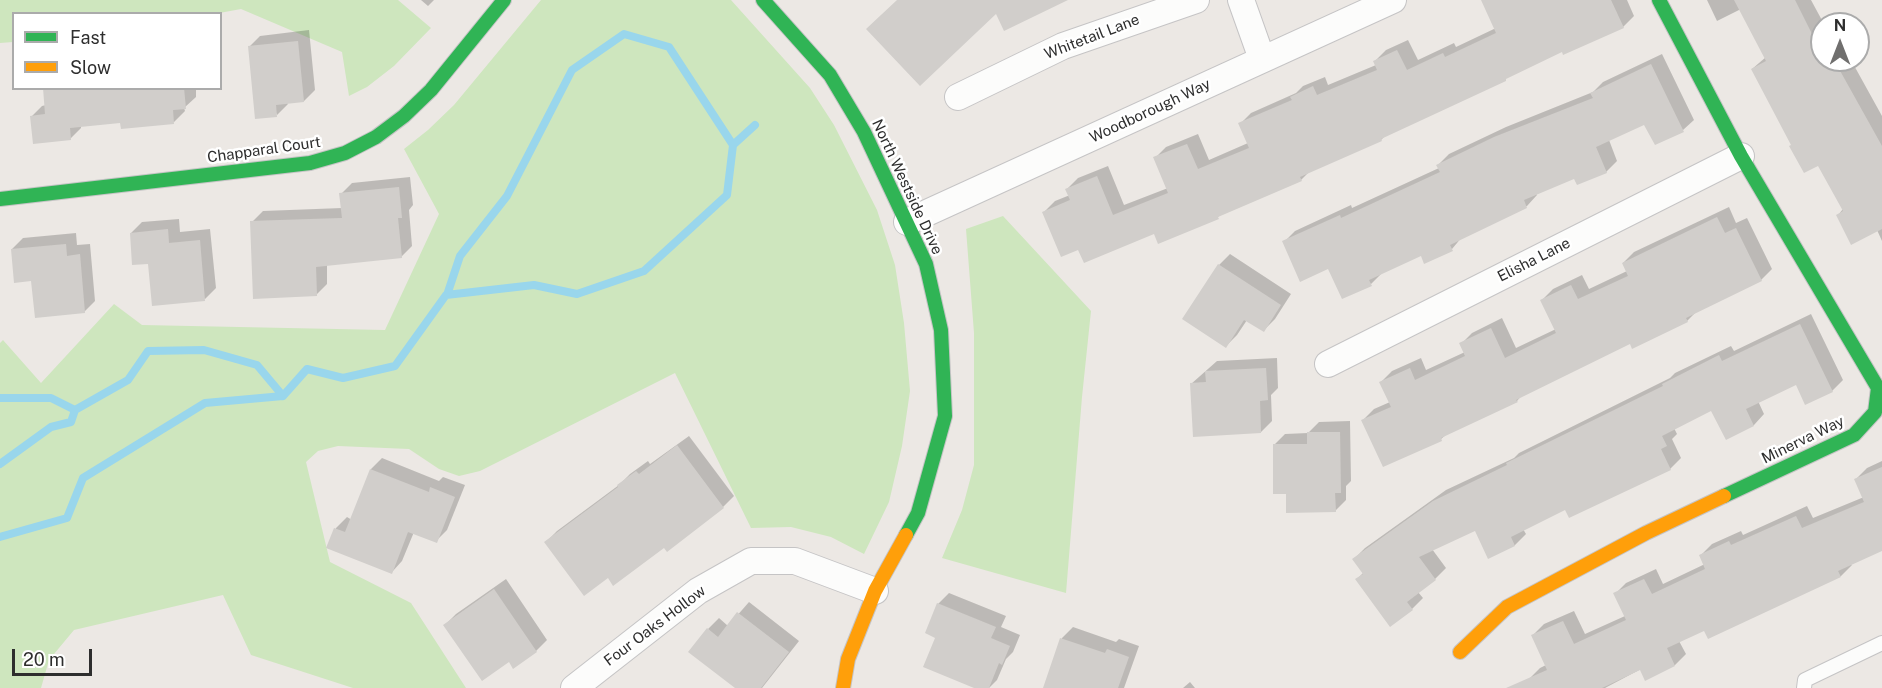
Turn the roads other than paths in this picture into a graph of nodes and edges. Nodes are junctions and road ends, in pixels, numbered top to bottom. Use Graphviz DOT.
graph roads {
  1 [pos="504,0"];
  2 [pos="763,0"];
  3 [pos="1197,0"];
  4 [pos="1241,0"];
  5 [pos="1393,0"];
  6 [pos="1659,0"];
  7 [pos="1262,59"];
  8 [pos="958,97"];
  9 [pos="1741,156"];
  10 [pos="0,199"];
  11 [pos="908,222"];
  12 [pos="1328,364"];
  13 [pos="875,591"];
  14 [pos="1882,643"];
  15 [pos="1460,652"];
  16 [pos="574,688"];
  17 [pos="843,688"];
  18 [pos="1804,688"];
  1 -- 10 [label="street, Chapparal Court"];
  2 -- 11 [label="street, North Westside Drive"];
  3 -- 8 [label="street, Whitetail Lane"];
  4 -- 7 [label="street"];
  5 -- 7 [label="street, Woodborough Way"];
  6 -- 9 [label="street, Minerva Way"];
  7 -- 11 [label="street, Woodborough Way"];
  9 -- 12 [label="street, Elisha Lane"];
  9 -- 15 [label="street, Minerva Way"];
  11 -- 13 [label="street, North Westside Drive"];
  13 -- 16 [label="street, Four Oaks Hollow"];
  13 -- 17 [label="street, North Westside Drive"];
  14 -- 18 [label="lane"];
}
